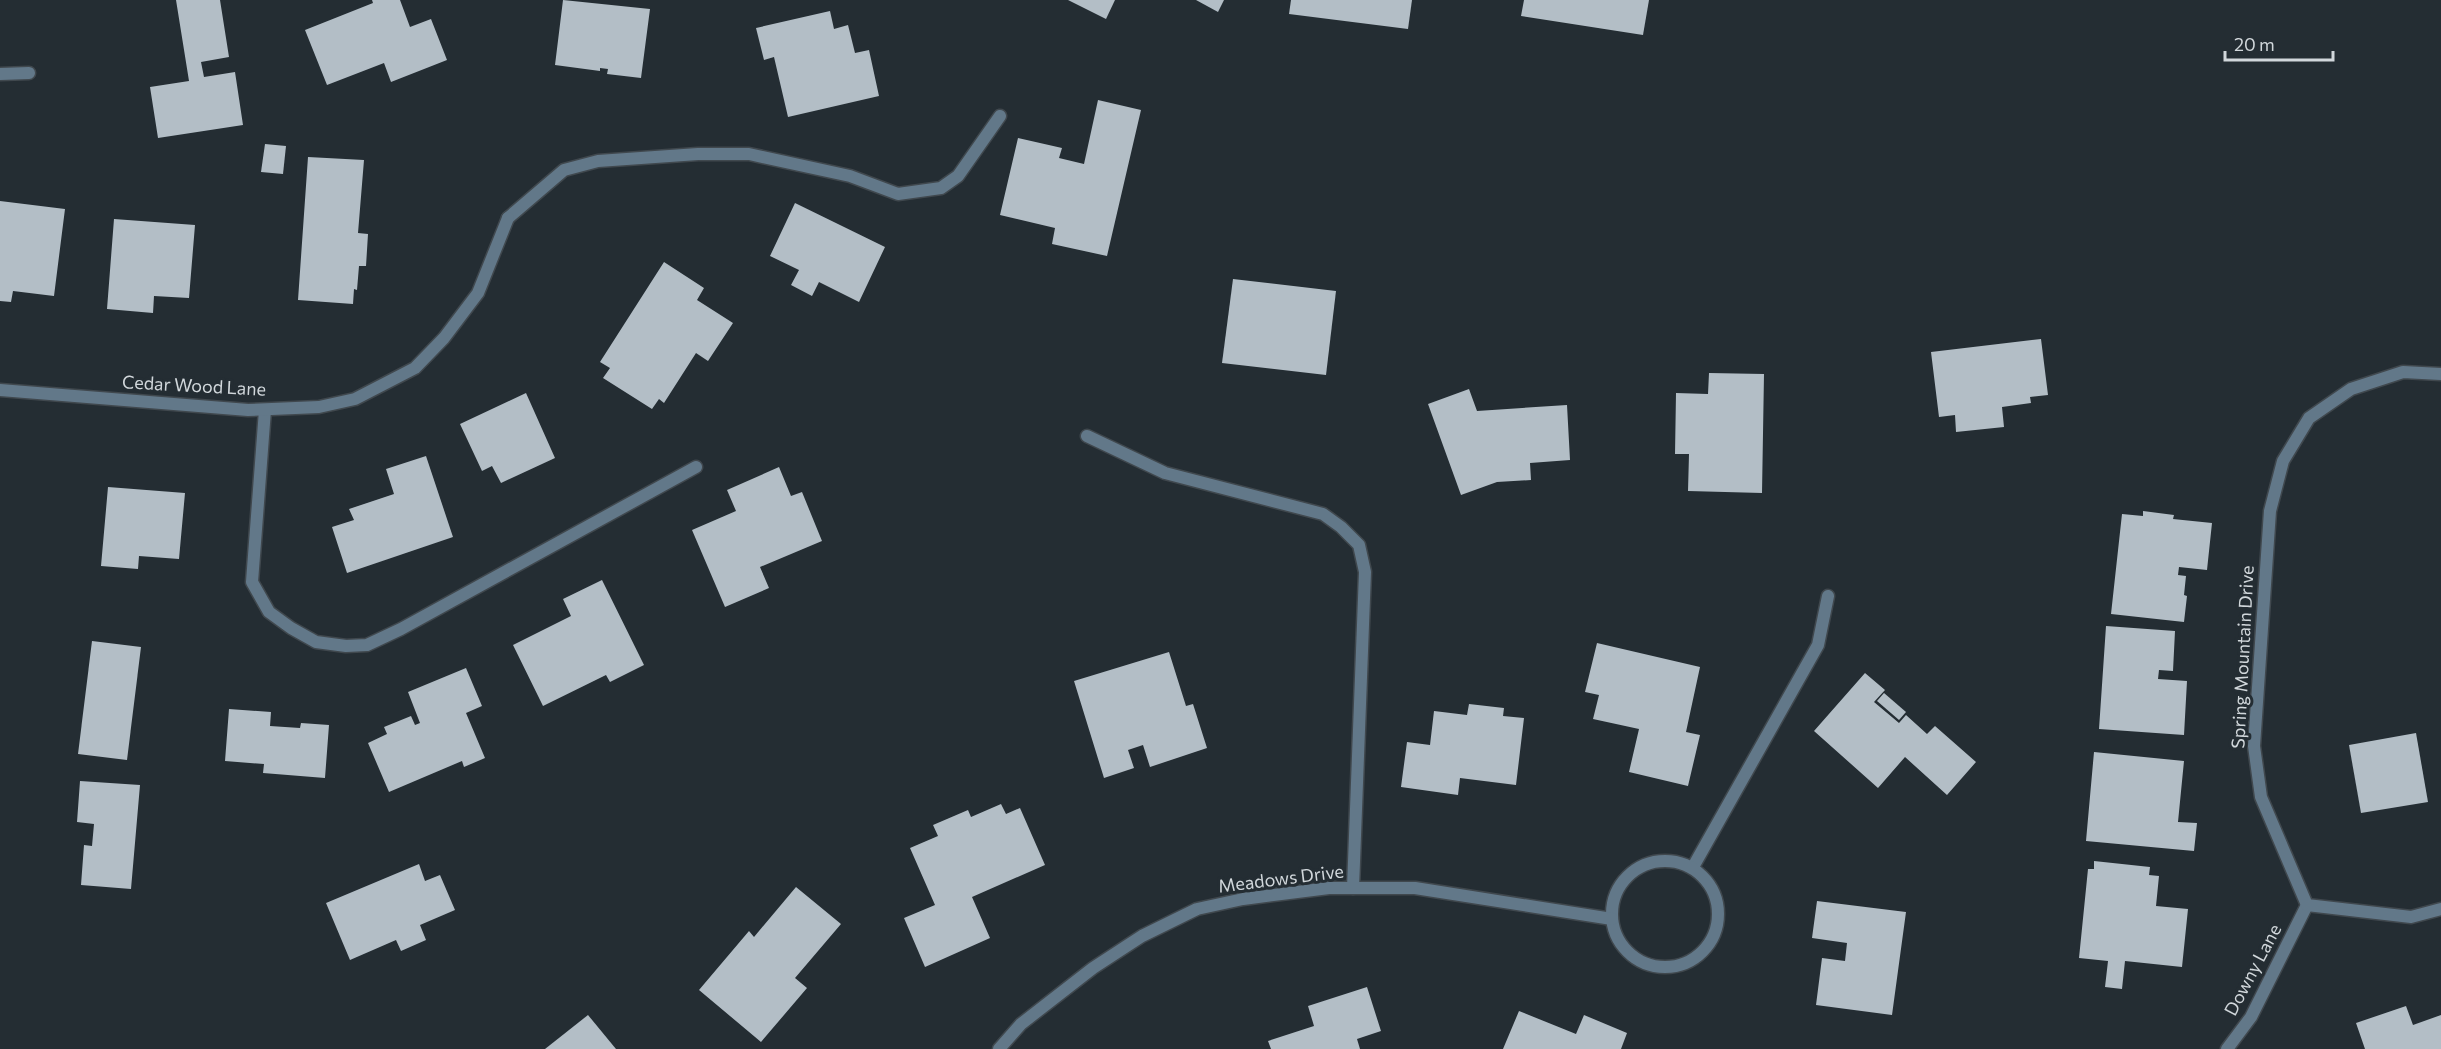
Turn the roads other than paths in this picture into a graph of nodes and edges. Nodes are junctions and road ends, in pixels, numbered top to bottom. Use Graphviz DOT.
graph roads {
  1 [pos="0,74"];
  2 [pos="29,74"];
  3 [pos="1000,116"];
  4 [pos="2441,374"];
  5 [pos="0,390"];
  6 [pos="265,410"];
  7 [pos="1087,436"];
  8 [pos="696,467"];
  9 [pos="1828,596"];
  10 [pos="1693,867"];
  11 [pos="1353,888"];
  12 [pos="2307,905"];
  13 [pos="2441,909"];
  14 [pos="1612,918"];
  15 [pos="999,1049"];
  16 [pos="2227,1049"];
  1 -- 2 [label="street"];
  3 -- 6 [label="street, Cedar Wood Lane"];
  4 -- 12 [label="street, Spring Mountain Drive"];
  5 -- 6 [label="street, Cedar Wood Lane"];
  6 -- 8 [label="street"];
  7 -- 11 [label="street"];
  9 -- 10 [label="street"];
  10 -- 14 [label="street"];
  10 -- 14 [label="street"];
  11 -- 14 [label="street, Meadows Drive"];
  11 -- 15 [label="street, Meadows Drive"];
  12 -- 13 [label="street"];
  12 -- 16 [label="street, Downy Lane"];
}
